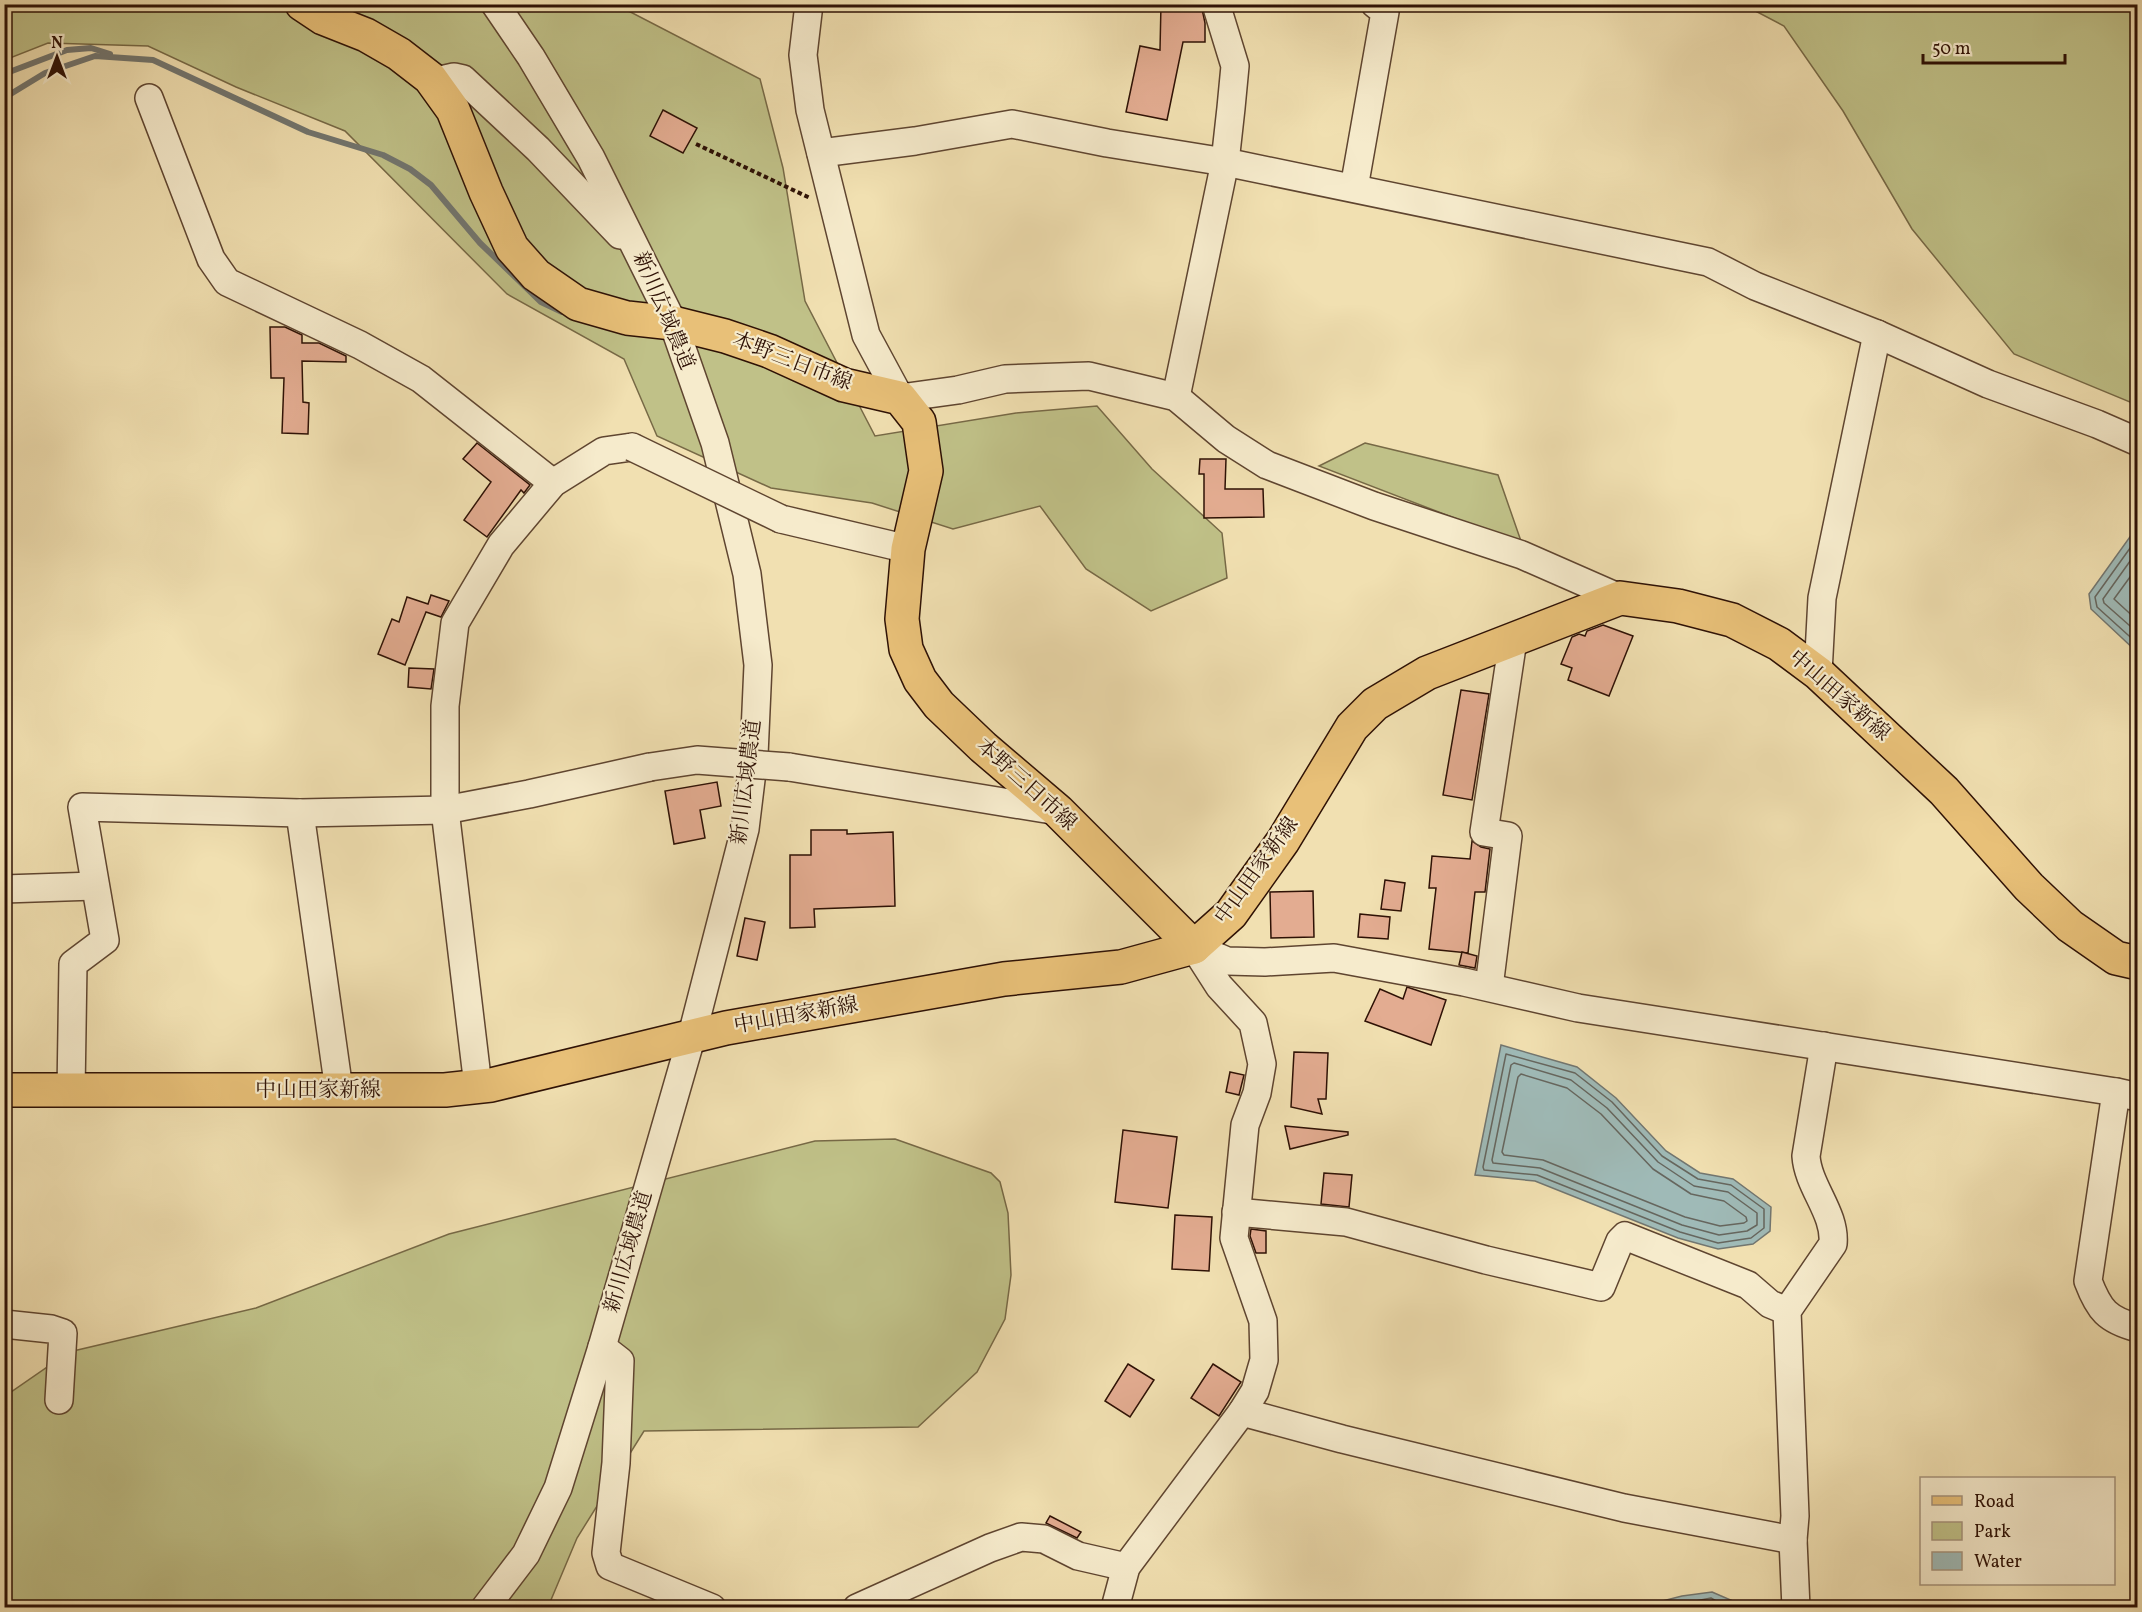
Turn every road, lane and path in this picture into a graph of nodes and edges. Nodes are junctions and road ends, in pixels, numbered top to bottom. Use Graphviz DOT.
graph roads {
  1 [pos="302,4"];
  2 [pos="495,4"];
  3 [pos="809,4"];
  4 [pos="1216,4"];
  5 [pos="1375,4"];
  6 [pos="432,82"];
  7 [pos="149,98"];
  8 [pos="696,144"];
  9 [pos="821,153"];
  10 [pos="1225,162"];
  11 [pos="1354,188"];
  12 [pos="835,210"];
  13 [pos="640,255"];
  14 [pos="673,323"];
  15 [pos="1877,334"];
  16 [pos="1176,397"];
  17 [pos="900,398"];
  18 [pos="2138,442"];
  19 [pos="553,483"];
  20 [pos="908,549"];
  21 [pos="1620,598"];
  22 [pos="1513,640"];
  23 [pos="1818,673"];
  24 [pos="445,810"];
  25 [pos="1058,811"];
  26 [pos="300,813"];
  27 [pos="95,886"];
  28 [pos="4,889"];
  29 [pos="1194,947"];
  30 [pos="2138,963"];
  31 [pos="1489,987"];
  32 [pos="692,1035"];
  33 [pos="1824,1047"];
  34 [pos="478,1086"];
  35 [pos="4,1090"];
  36 [pos="339,1090"];
  37 [pos="71,1092"];
  38 [pos="2127,1094"];
  39 [pos="1236,1212"];
  40 [pos="1787,1311"];
  41 [pos="4,1324"];
  42 [pos="2138,1328"];
  43 [pos="602,1347"];
  44 [pos="59,1400"];
  45 [pos="1242,1412"];
  46 [pos="1793,1540"];
  47 [pos="1126,1567"];
  48 [pos="485,1608"];
  49 [pos="712,1608"];
  50 [pos="857,1608"];
  51 [pos="1115,1608"];
  52 [pos="1796,1608"];
  1 -- 6 [label="main road, 本野三日市線"];
  2 -- 13 [label="street, 新川広域農道"];
  3 -- 9 [label="street"];
  4 -- 10 [label="street"];
  5 -- 11 [label="street"];
  6 -- 13 [label="street"];
  6 -- 14 [label="main road, 本野三日市線"];
  7 -- 19 [label="street"];
  8 -- 12 [label="path"];
  9 -- 10 [label="street"];
  9 -- 12 [label="street"];
  10 -- 11 [label="street"];
  10 -- 16 [label="street"];
  11 -- 15 [label="street"];
  12 -- 17 [label="street"];
  13 -- 14 [label="street, 新川広域農道"];
  14 -- 17 [label="main road, 本野三日市線"];
  14 -- 32 [label="street, 新川広域農道"];
  15 -- 18 [label="street"];
  15 -- 23 [label="street"];
  16 -- 17 [label="street"];
  16 -- 21 [label="street"];
  17 -- 20 [label="main road, 本野三日市線"];
  19 -- 20 [label="street, bridge"];
  19 -- 24 [label="street"];
  20 -- 25 [label="main road, 本野三日市線"];
  21 -- 22 [label="main road, 中山田家新線"];
  21 -- 23 [label="main road, 中山田家新線"];
  22 -- 29 [label="main road, 中山田家新線"];
  22 -- 31 [label="street"];
  23 -- 30 [label="main road, 中山田家新線"];
  24 -- 25 [label="street, bridge"];
  24 -- 26 [label="street"];
  24 -- 34 [label="street"];
  25 -- 29 [label="main road, 本野三日市線"];
  26 -- 27 [label="street"];
  26 -- 36 [label="street"];
  27 -- 28 [label="street"];
  27 -- 37 [label="street"];
  29 -- 31 [label="street"];
  29 -- 32 [label="main road, 中山田家新線"];
  29 -- 39 [label="street"];
  31 -- 33 [label="street"];
  32 -- 34 [label="main road, 中山田家新線"];
  32 -- 43 [label="street, 新川広域農道"];
  33 -- 38 [label="street"];
  33 -- 40 [label="street"];
  34 -- 36 [label="main road, 中山田家新線"];
  35 -- 37 [label="main road, 中山田家新線"];
  36 -- 37 [label="main road, 中山田家新線"];
  38 -- 42 [label="street"];
  39 -- 40 [label="street"];
  39 -- 45 [label="street"];
  40 -- 46 [label="street"];
  41 -- 44 [label="street"];
  43 -- 48 [label="street, 新川広域農道"];
  43 -- 49 [label="street"];
  45 -- 46 [label="street"];
  45 -- 47 [label="street"];
  46 -- 52 [label="street"];
  47 -- 50 [label="street"];
  47 -- 51 [label="street"];
}
